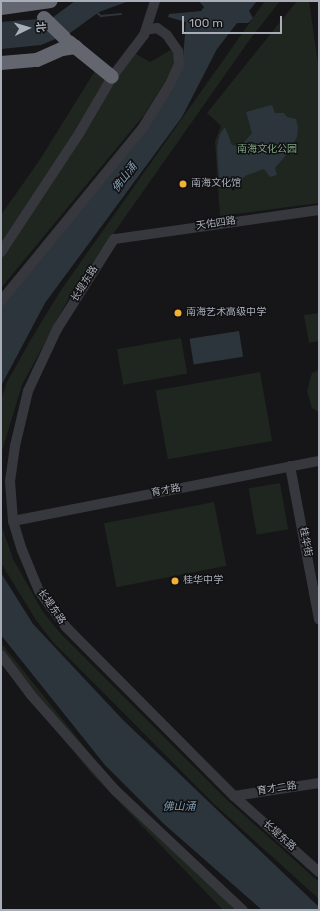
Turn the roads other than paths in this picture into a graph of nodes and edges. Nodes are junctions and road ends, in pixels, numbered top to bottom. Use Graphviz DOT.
graph roads {
  1 [pos="154,1"];
  2 [pos="47,2"];
  3 [pos="1,8"];
  4 [pos="1,17"];
  5 [pos="146,30"];
  6 [pos="76,47"];
  7 [pos="1,63"];
  8 [pos="112,77"];
  9 [pos="319,210"];
  10 [pos="114,239"];
  11 [pos="1,252"];
  12 [pos="1,301"];
  13 [pos="319,461"];
  14 [pos="290,466"];
  15 [pos="13,522"];
  16 [pos="319,619"];
  17 [pos="1,655"];
  18 [pos="319,783"];
  19 [pos="234,796"];
  20 [pos="319,872"];
  21 [pos="243,910"];
  1 -- 5 [label="street"];
  2 -- 3 [label="highway"];
  4 -- 6 [label="highway, bridge"];
  5 -- 8 [label="street"];
  5 -- 12 [label="street"];
  6 -- 7 [label="highway"];
  6 -- 8 [label="highway"];
  8 -- 11 [label="street"];
  9 -- 10 [label="street, 天佑四路"];
  10 -- 15 [label="street, 长堤东路"];
  13 -- 14 [label="street, 育才路"];
  14 -- 15 [label="street, 育才路"];
  14 -- 16 [label="street, 桂华街"];
  15 -- 19 [label="street, 长堤东路"];
  17 -- 21 [label="street"];
  18 -- 19 [label="street, 育才二路"];
  19 -- 20 [label="street, 长堤东路"];
}
